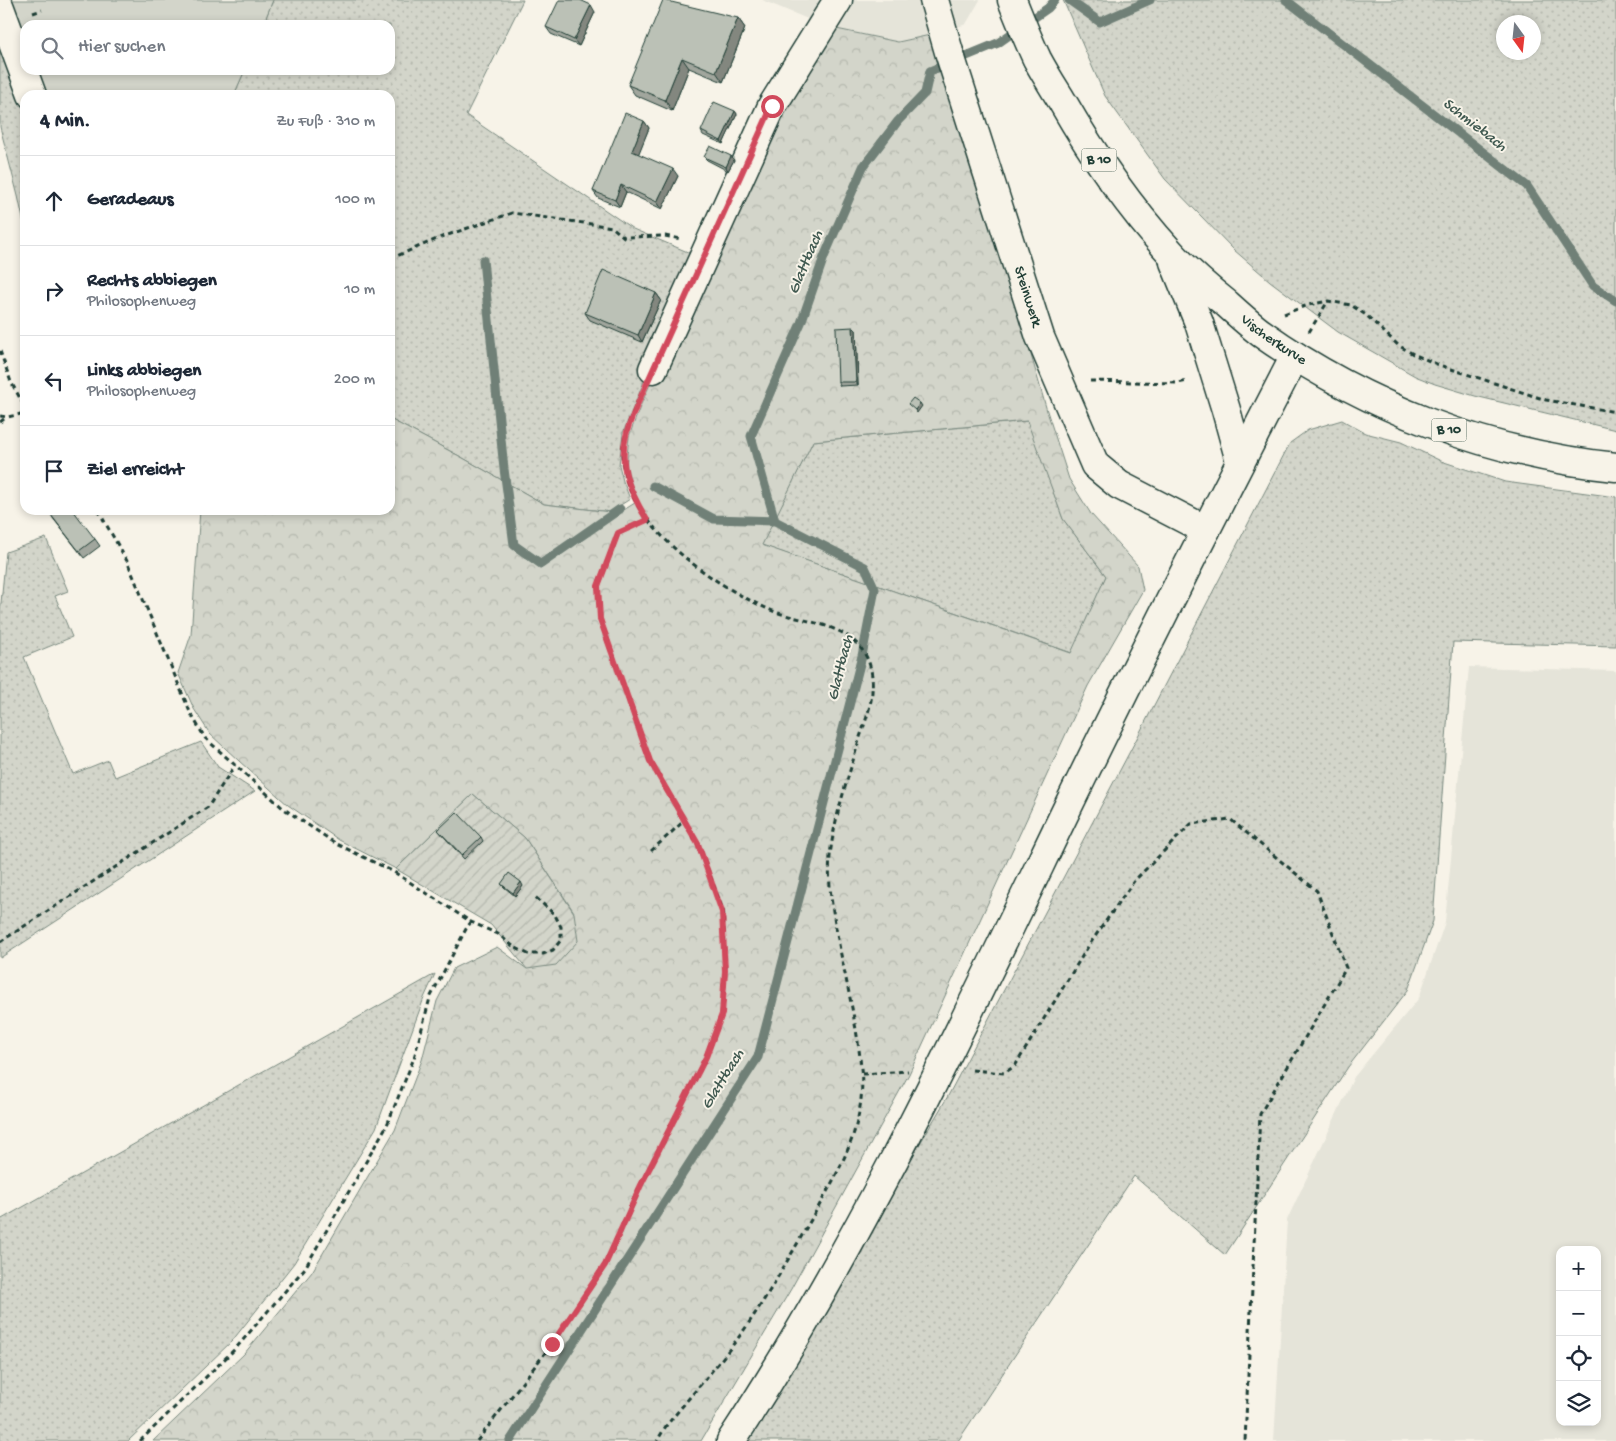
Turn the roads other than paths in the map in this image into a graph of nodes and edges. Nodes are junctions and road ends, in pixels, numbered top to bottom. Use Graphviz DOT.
graph roads {
  1 [pos="838,0"];
  2 [pos="934,0"];
  3 [pos="1012,0"];
  4 [pos="0,8"];
  5 [pos="20,62"];
  6 [pos="25,75"];
  7 [pos="30,90"];
  8 [pos="1171,253"];
  9 [pos="1295,356"];
  10 [pos="653,369"];
  11 [pos="1240,461"];
  12 [pos="1616,467"];
  13 [pos="1206,530"];
  14 [pos="731,1441"];
  1 -- 10 [label="main road"];
  2 -- 13 [label="main road, Steinwerk"];
  3 -- 8 [label="main road, Vischerkurve / B 10"];
  4 -- 5 [label="main road"];
  6 -- 7 [label="main road"];
  8 -- 9 [label="main road, Vischerkurve / B 10"];
  8 -- 11 [label="main road"];
  9 -- 11 [label="main road"];
  9 -- 12 [label="main road, Vischerkurve / B 10"];
  11 -- 13 [label="main road"];
  13 -- 14 [label="main road"];
}
